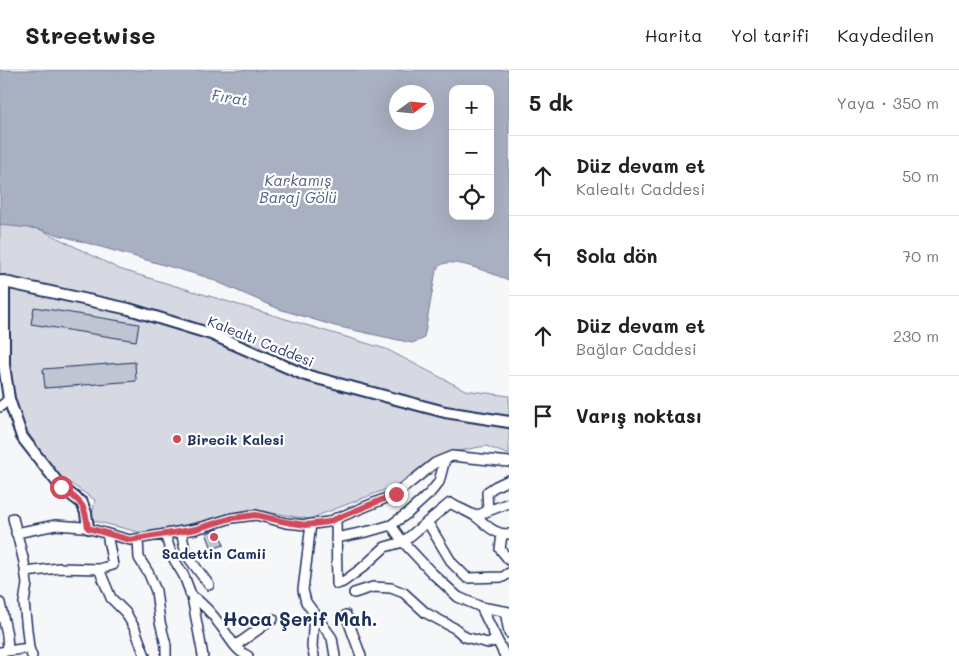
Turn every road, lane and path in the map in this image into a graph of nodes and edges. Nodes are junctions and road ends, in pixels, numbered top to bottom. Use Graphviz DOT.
graph roads {
  1 [pos="2,281"];
  2 [pos="2,334"];
  3 [pos="3,375"];
  4 [pos="9,400"];
  5 [pos="0,407"];
  6 [pos="509,422"];
  7 [pos="445,459"];
  8 [pos="509,462"];
  9 [pos="509,480"];
  10 [pos="509,503"];
  11 [pos="488,511"];
  12 [pos="475,516"];
  13 [pos="14,518"];
  14 [pos="336,518"];
  15 [pos="428,523"];
  16 [pos="311,524"];
  17 [pos="391,525"];
  18 [pos="88,528"];
  19 [pos="181,531"];
  20 [pos="16,534"];
  21 [pos="107,534"];
  22 [pos="165,534"];
  23 [pos="506,534"];
  24 [pos="336,538"];
  25 [pos="138,539"];
  26 [pos="403,542"];
  27 [pos="509,560"];
  28 [pos="99,569"];
  29 [pos="26,572"];
  30 [pos="509,573"];
  31 [pos="209,585"];
  32 [pos="190,594"];
  33 [pos="354,594"];
  34 [pos="0,603"];
  35 [pos="481,607"];
  36 [pos="314,612"];
  37 [pos="507,612"];
  38 [pos="346,615"];
  39 [pos="273,619"];
  40 [pos="509,633"];
  41 [pos="497,640"];
  42 [pos="235,646"];
  43 [pos="4,651"];
  44 [pos="30,652"];
  45 [pos="507,652"];
  46 [pos="145,656"];
  47 [pos="166,656"];
  48 [pos="203,656"];
  49 [pos="248,656"];
  50 [pos="314,656"];
  51 [pos="335,656"];
  52 [pos="361,656"];
  1 -- 2 [label="street, Kalealtı Caddesi"];
  1 -- 6 [label="street, Kalealtı Caddesi"];
  2 -- 3 [label="street, Kalealtı Caddesi"];
  3 -- 4 [label="street, Kalealtı Caddesi"];
  4 -- 5 [label="street"];
  4 -- 18 [label="street, Kalealtı Caddesi"];
  7 -- 8 [label="street"];
  7 -- 14 [label="street"];
  7 -- 17 [label="street"];
  9 -- 11 [label="street"];
  10 -- 11 [label="street"];
  11 -- 12 [label="street"];
  12 -- 15 [label="street"];
  12 -- 23 [label="street"];
  13 -- 20 [label="street"];
  14 -- 16 [label="street"];
  14 -- 24 [label="street"];
  15 -- 26 [label="street"];
  15 -- 30 [label="street"];
  16 -- 19 [label="street"];
  16 -- 36 [label="street"];
  17 -- 24 [label="street"];
  17 -- 26 [label="street"];
  18 -- 20 [label="street"];
  18 -- 21 [label="street"];
  19 -- 22 [label="street"];
  19 -- 31 [label="street"];
  20 -- 29 [label="street"];
  21 -- 25 [label="street"];
  21 -- 28 [label="street"];
  22 -- 25 [label="street"];
  22 -- 32 [label="street"];
  23 -- 27 [label="street"];
  24 -- 26 [label="street"];
  25 -- 47 [label="street"];
  26 -- 35 [label="street"];
  28 -- 29 [label="street"];
  28 -- 46 [label="street"];
  29 -- 44 [label="street"];
  32 -- 42 [label="street"];
  32 -- 48 [label="street"];
  33 -- 41 [label="street"];
  34 -- 43 [label="street"];
  35 -- 37 [label="street"];
  35 -- 41 [label="street"];
  36 -- 50 [label="street"];
  36 -- 51 [label="street"];
  37 -- 40 [label="street"];
  38 -- 52 [label="street"];
  39 -- 42 [label="street"];
  41 -- 45 [label="street"];
  42 -- 49 [label="street"];
  43 -- 44 [label="street"];
}
